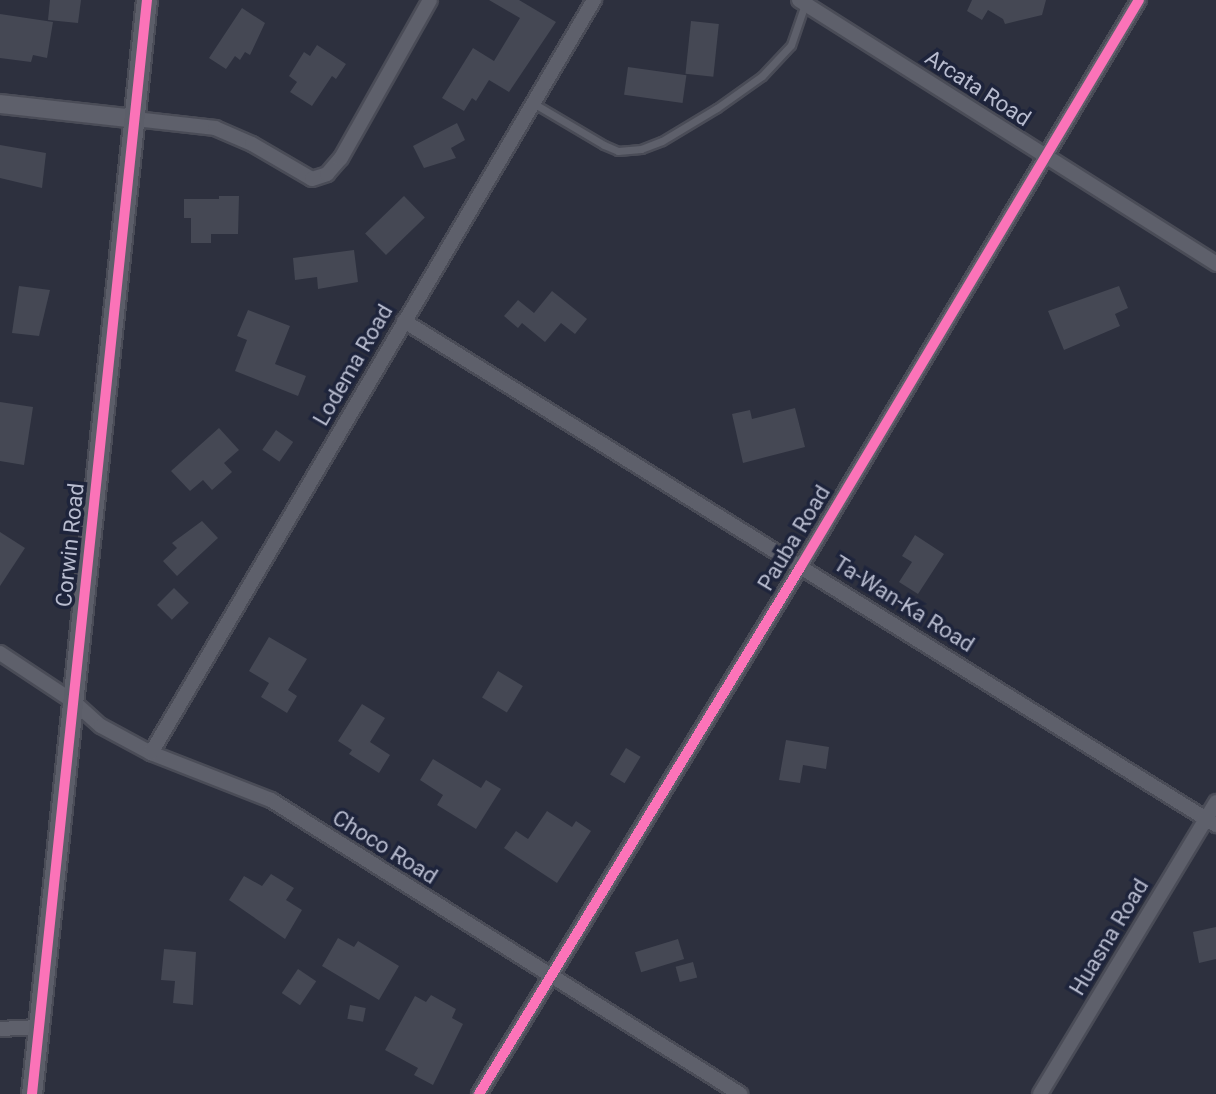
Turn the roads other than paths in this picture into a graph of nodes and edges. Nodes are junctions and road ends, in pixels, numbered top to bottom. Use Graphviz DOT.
graph roads {
  1 [pos="147,0"];
  2 [pos="430,0"];
  3 [pos="594,0"];
  4 [pos="1139,0"];
  5 [pos="802,2"];
  6 [pos="533,103"];
  7 [pos="0,104"];
  8 [pos="135,119"];
  9 [pos="1044,157"];
  10 [pos="1216,264"];
  11 [pos="404,321"];
  12 [pos="801,566"];
  13 [pos="0,653"];
  14 [pos="74,702"];
  15 [pos="151,753"];
  16 [pos="1216,802"];
  17 [pos="1211,822"];
  18 [pos="550,977"];
  19 [pos="39,1027"];
  20 [pos="0,1029"];
  21 [pos="32,1094"];
  22 [pos="479,1094"];
  23 [pos="740,1094"];
  24 [pos="1040,1094"];
  1 -- 8 [label="main road, Corwin Road"];
  2 -- 8 [label="street"];
  3 -- 6 [label="street, Lodema Road"];
  4 -- 9 [label="street, Pauba Road"];
  5 -- 6 [label="lane"];
  5 -- 9 [label="street, Arcata Road"];
  6 -- 11 [label="street, Lodema Road"];
  7 -- 8 [label="street"];
  8 -- 14 [label="main road, Corwin Road"];
  9 -- 10 [label="street, Arcata Road"];
  9 -- 12 [label="street, Pauba Road"];
  11 -- 12 [label="street, Ta-Wan-Ka Road"];
  11 -- 15 [label="street, Lodema Road"];
  12 -- 17 [label="street, Ta-Wan-Ka Road"];
  12 -- 18 [label="street, Pauba Road"];
  13 -- 14 [label="street, Choco Road"];
  14 -- 15 [label="street, Choco Road"];
  14 -- 19 [label="main road, Corwin Road"];
  15 -- 18 [label="street, Choco Road"];
  16 -- 17 [label="street, Huasna Road"];
  17 -- 24 [label="street, Huasna Road"];
  18 -- 22 [label="street, Pauba Road"];
  18 -- 23 [label="street, Choco Road"];
  19 -- 20 [label="street"];
  19 -- 21 [label="main road, Corwin Road"];
}
